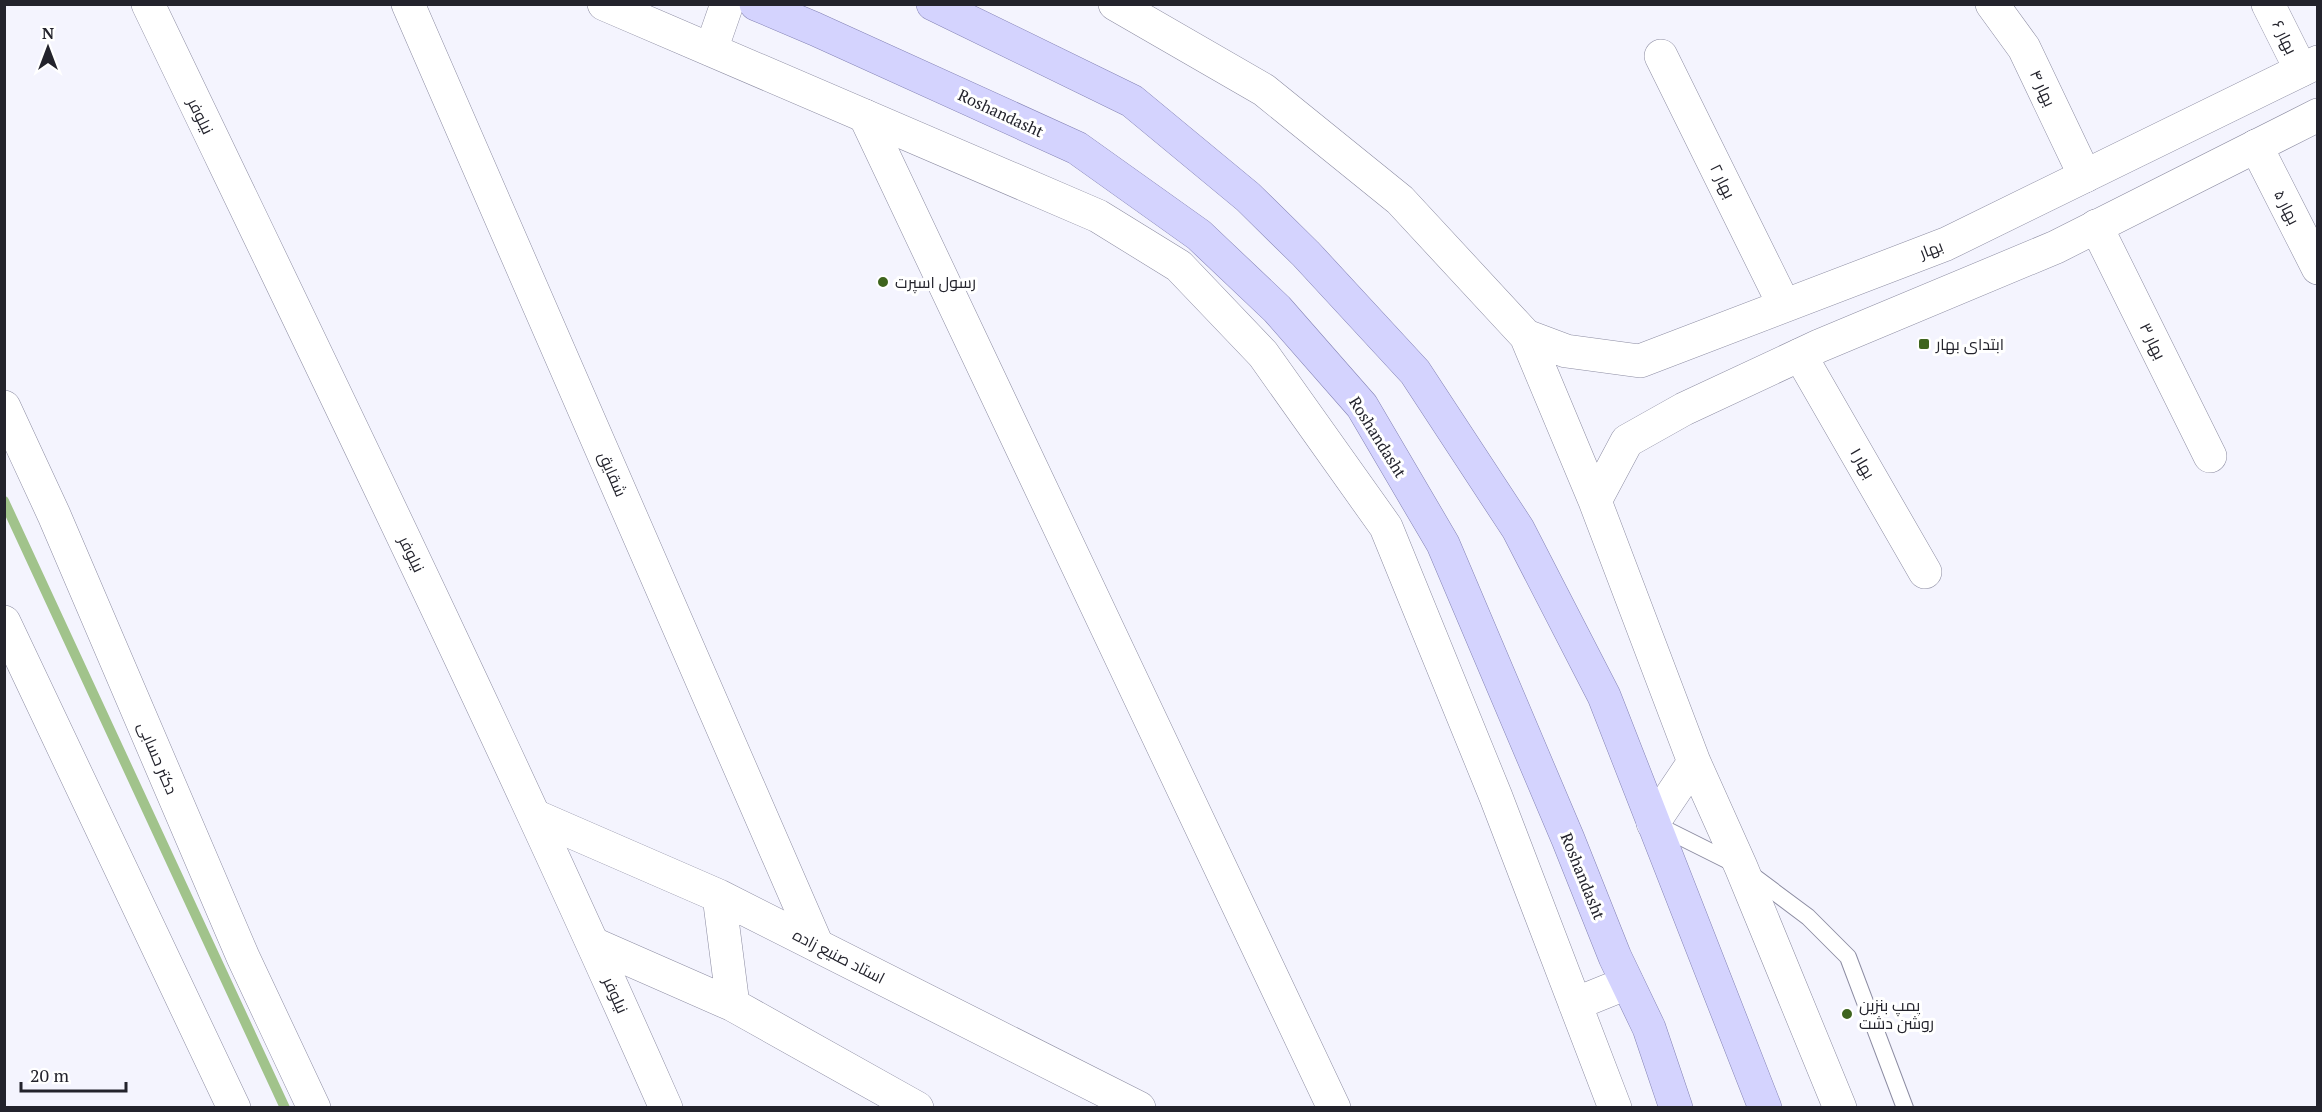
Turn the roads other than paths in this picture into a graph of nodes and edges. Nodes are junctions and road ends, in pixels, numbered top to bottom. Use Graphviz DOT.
graph roads {
  1 [pos="148,4"];
  2 [pos="408,4"];
  3 [pos="604,4"];
  4 [pos="727,4"];
  5 [pos="756,4"];
  6 [pos="933,4"];
  7 [pos="1115,4"];
  8 [pos="1992,4"];
  9 [pos="2268,4"];
  10 [pos="711,50"];
  11 [pos="1661,56"];
  12 [pos="2309,66"];
  13 [pos="865,116"];
  14 [pos="2318,116"];
  15 [pos="2256,146"];
  16 [pos="2085,176"];
  17 [pos="2096,226"];
  18 [pos="2318,268"];
  19 [pos="1784,305"];
  20 [pos="1526,336"];
  21 [pos="1800,355"];
  22 [pos="4,407"];
  23 [pos="2210,456"];
  24 [pos="1595,501"];
  25 [pos="1925,572"];
  26 [pos="4,622"];
  27 [pos="1694,762"];
  28 [pos="535,816"];
  29 [pos="1653,823"];
  30 [pos="1740,867"];
  31 [pos="719,896"];
  32 [pos="594,944"];
  33 [pos="817,945"];
  34 [pos="1627,983"];
  35 [pos="1575,1004"];
  36 [pos="734,1005"];
  37 [pos="234,1107"];
  38 [pos="314,1107"];
  39 [pos="666,1107"];
  40 [pos="918,1107"];
  41 [pos="1139,1107"];
  42 [pos="1334,1107"];
  43 [pos="1615,1107"];
  44 [pos="1676,1107"];
  45 [pos="1765,1107"];
  46 [pos="1840,1107"];
  47 [pos="1905,1107"];
  1 -- 28 [label="street, نیلوفر"];
  2 -- 33 [label="street, شقایق"];
  3 -- 10 [label="street"];
  4 -- 10 [label="street"];
  5 -- 34 [label="main road, Roshandasht"];
  6 -- 29 [label="main road"];
  7 -- 20 [label="street"];
  8 -- 16 [label="street, بهار ۴"];
  9 -- 12 [label="street, بهار ۶"];
  10 -- 13 [label="street"];
  11 -- 19 [label="street, بهار ۲"];
  12 -- 16 [label="street, بهار"];
  13 -- 35 [label="street"];
  13 -- 42 [label="street"];
  14 -- 15 [label="street"];
  15 -- 17 [label="street"];
  15 -- 18 [label="street, بهار ۵"];
  16 -- 19 [label="street, بهار"];
  17 -- 21 [label="street"];
  17 -- 23 [label="street, بهار ۳"];
  19 -- 20 [label="street, بهار"];
  20 -- 24 [label="street"];
  21 -- 24 [label="street"];
  21 -- 25 [label="street, بهار ۱"];
  22 -- 38 [label="street, دکتر حسابی"];
  24 -- 27 [label="street"];
  26 -- 37 [label="street"];
  27 -- 29 [label="street"];
  27 -- 30 [label="street"];
  28 -- 31 [label="street, استاد صنیع زاده"];
  28 -- 32 [label="street, نیلوفر"];
  29 -- 30 [label="lane"];
  29 -- 45 [label="main road"];
  30 -- 46 [label="street"];
  30 -- 47 [label="lane"];
  31 -- 33 [label="street, استاد صنیع زاده"];
  31 -- 36 [label="street"];
  32 -- 36 [label="street"];
  32 -- 39 [label="street, نیلوفر"];
  33 -- 41 [label="street, استاد صنیع زاده"];
  34 -- 35 [label="street"];
  34 -- 44 [label="main road, Roshandasht"];
  35 -- 43 [label="street"];
  36 -- 40 [label="street"];
}
